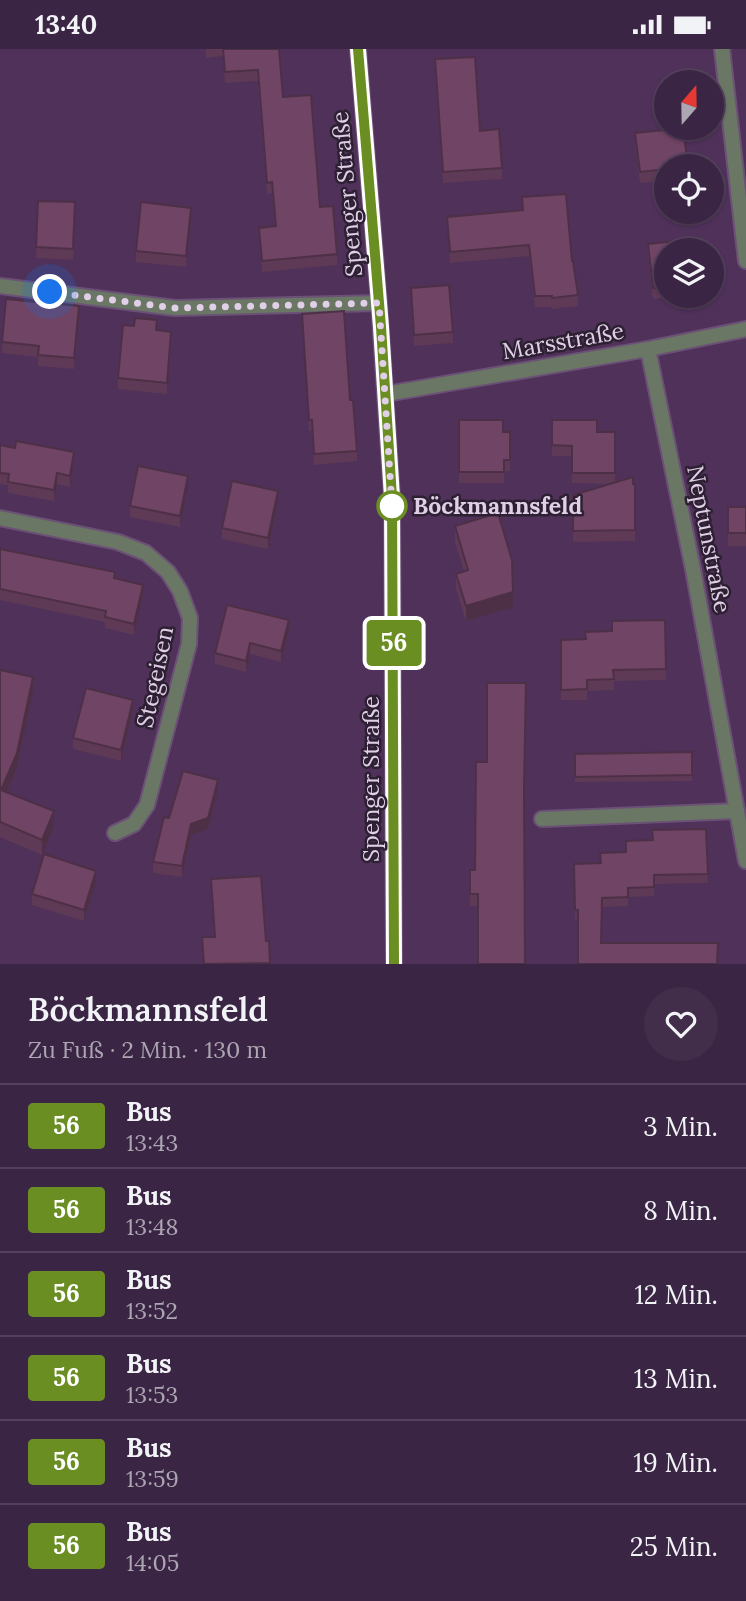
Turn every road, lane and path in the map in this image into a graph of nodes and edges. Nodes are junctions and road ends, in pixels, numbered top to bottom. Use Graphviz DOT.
graph roads {
  1 [pos="358,49"];
  2 [pos="722,49"];
  3 [pos="746,261"];
  4 [pos="0,286"];
  5 [pos="379,303"];
  6 [pos="746,329"];
  7 [pos="648,349"];
  8 [pos="386,394"];
  9 [pos="0,519"];
  10 [pos="737,811"];
  11 [pos="542,819"];
  12 [pos="115,833"];
  13 [pos="746,861"];
  14 [pos="394,964"];
  1 -- 5 [label="main road, Spenger Straße"];
  2 -- 3 [label="street"];
  4 -- 5 [label="street"];
  5 -- 8 [label="main road, Spenger Straße"];
  6 -- 7 [label="street, Marsstraße"];
  7 -- 8 [label="street, Marsstraße"];
  7 -- 10 [label="street, Neptunstraße"];
  8 -- 14 [label="main road, Spenger Straße"];
  9 -- 12 [label="street, Stegeisen"];
  10 -- 11 [label="street"];
  10 -- 13 [label="street, Neptunstraße"];
}
